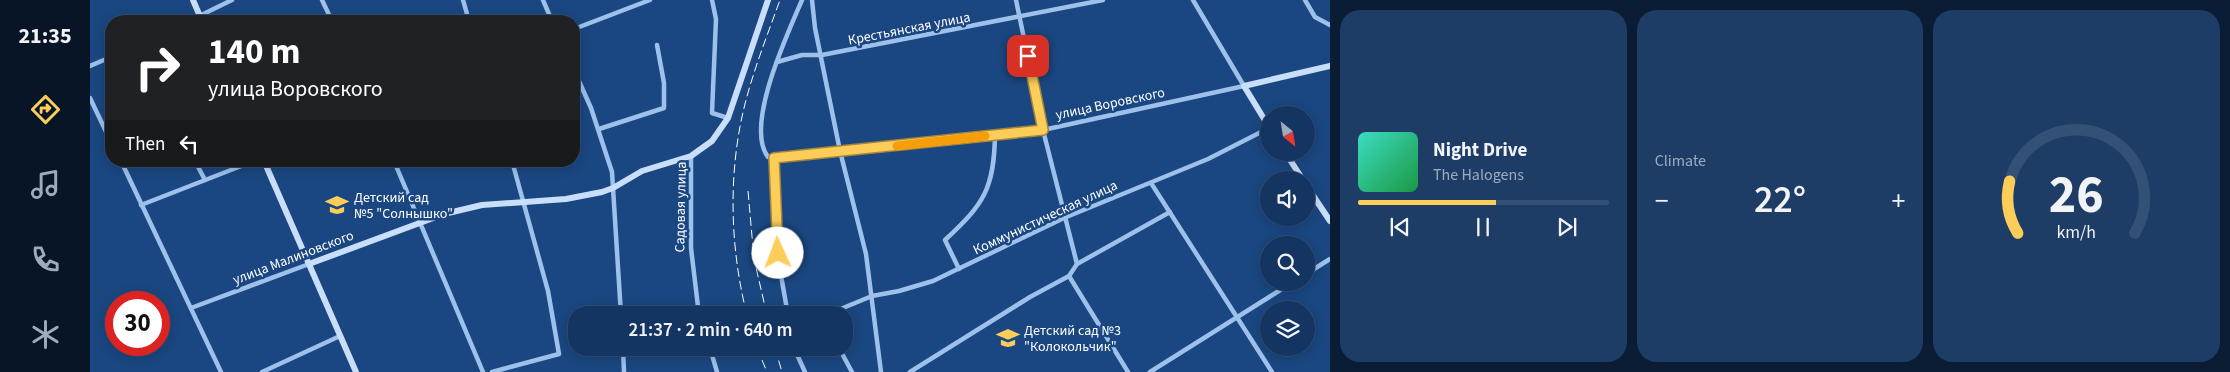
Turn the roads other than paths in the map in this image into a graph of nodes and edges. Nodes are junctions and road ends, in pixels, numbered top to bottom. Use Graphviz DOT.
graph roads {
  1 [pos="193,0"];
  2 [pos="232,0"];
  3 [pos="322,0"];
  4 [pos="463,0"];
  5 [pos="543,0"];
  6 [pos="631,0"];
  7 [pos="650,0"];
  8 [pos="712,0"];
  9 [pos="768,0"];
  10 [pos="802,0"];
  11 [pos="812,0"];
  12 [pos="1016,0"];
  13 [pos="1103,0"];
  14 [pos="1192,0"];
  15 [pos="1305,0"];
  16 [pos="633,6"];
  17 [pos="199,15"];
  18 [pos="208,15"];
  19 [pos="329,15"];
  20 [pos="467,15"];
  21 [pos="549,15"];
  22 [pos="1020,18"];
  23 [pos="1330,25"];
  24 [pos="580,27"];
  25 [pos="657,46"];
  26 [pos="822,55"];
  27 [pos="105,60"];
  28 [pos="777,62"];
  29 [pos="90,66"];
  30 [pos="1330,66"];
  31 [pos="580,84"];
  32 [pos="1244,86"];
  33 [pos="90,98"];
  34 [pos="1260,112"];
  35 [pos="728,118"];
  36 [pos="105,129"];
  37 [pos="599,129"];
  38 [pos="1043,130"];
  39 [pos="1260,132"];
  40 [pos="995,135"];
  41 [pos="840,151"];
  42 [pos="691,156"];
  43 [pos="774,158"];
  44 [pos="123,167"];
  45 [pos="198,167"];
  46 [pos="239,167"];
  47 [pos="267,167"];
  48 [pos="397,167"];
  49 [pos="514,167"];
  50 [pos="205,180"];
  51 [pos="1151,183"];
  52 [pos="613,188"];
  53 [pos="1315,198"];
  54 [pos="525,201"];
  55 [pos="141,205"];
  56 [pos="1170,212"];
  57 [pos="1064,218"];
  58 [pos="1330,221"];
  59 [pos="421,222"];
  60 [pos="1330,259"];
  61 [pos="309,264"];
  62 [pos="1077,264"];
  63 [pos="1315,268"];
  64 [pos="959,269"];
  65 [pos="1069,276"];
  66 [pos="1279,291"];
  67 [pos="872,296"];
  68 [pos="620,306"];
  69 [pos="698,306"];
  70 [pos="787,306"];
  71 [pos="848,306"];
  72 [pos="191,308"];
  73 [pos="1237,318"];
  74 [pos="340,336"];
  75 [pos="623,356"];
  76 [pos="713,356"];
  77 [pos="797,356"];
  78 [pos="843,356"];
  79 [pos="920,365"];
  80 [pos="222,372"];
  81 [pos="262,372"];
  82 [pos="356,372"];
  83 [pos="483,372"];
  84 [pos="492,372"];
  85 [pos="624,372"];
  86 [pos="718,372"];
  87 [pos="804,372"];
  88 [pos="852,372"];
  89 [pos="881,372"];
  90 [pos="910,372"];
  91 [pos="924,372"];
  92 [pos="1128,372"];
  93 [pos="1150,372"];
  94 [pos="1272,372"];
  1 -- 17 [label="street"];
  2 -- 18 [label="street"];
  3 -- 19 [label="street"];
  4 -- 20 [label="street"];
  5 -- 21 [label="street"];
  6 -- 16 [label="street"];
  7 -- 16 [label="street"];
  8 -- 35 [label="street"];
  9 -- 35 [label="street, Садовая улица"];
  10 -- 28 [label="street"];
  11 -- 26 [label="street"];
  12 -- 22 [label="street"];
  13 -- 22 [label="street, Крестьянская улица"];
  14 -- 32 [label="street"];
  15 -- 23 [label="street"];
  16 -- 24 [label="street"];
  22 -- 26 [label="street, Крестьянская улица"];
  22 -- 38 [label="street"];
  25 -- 37 [label="street"];
  26 -- 28 [label="street, Крестьянская улица"];
  26 -- 41 [label="street"];
  27 -- 29 [label="street"];
  28 -- 43 [label="street"];
  30 -- 32 [label="street, улица Воровского"];
  31 -- 37 [label="street"];
  32 -- 34 [label="street"];
  32 -- 38 [label="street, улица Воровского"];
  33 -- 36 [label="street"];
  35 -- 42 [label="street, Садовая улица"];
  37 -- 52 [label="street"];
  38 -- 40 [label="street, улица Воровского"];
  38 -- 57 [label="street"];
  39 -- 51 [label="street, Коммунистическая улица"];
  40 -- 41 [label="street, улица Воровского"];
  40 -- 64 [label="street"];
  41 -- 43 [label="street, улица Воровского"];
  41 -- 67 [label="street"];
  42 -- 52 [label="street, улица Малиновского"];
  42 -- 69 [label="street, Садовая улица"];
  43 -- 70 [label="street"];
  44 -- 55 [label="street"];
  45 -- 50 [label="street"];
  46 -- 50 [label="street"];
  47 -- 61 [label="street"];
  48 -- 59 [label="street"];
  49 -- 54 [label="street"];
  50 -- 55 [label="street"];
  51 -- 56 [label="street"];
  51 -- 57 [label="street, Коммунистическая улица"];
  52 -- 54 [label="street, улица Малиновского"];
  52 -- 68 [label="street"];
  53 -- 58 [label="street"];
  54 -- 59 [label="street, улица Малиновского"];
  54 -- 84 [label="street"];
  55 -- 72 [label="street"];
  56 -- 62 [label="street"];
  56 -- 73 [label="street"];
  57 -- 62 [label="street"];
  57 -- 64 [label="street, Коммунистическая улица"];
  59 -- 61 [label="street, улица Малиновского"];
  59 -- 83 [label="street"];
  60 -- 63 [label="street"];
  61 -- 72 [label="street, улица Малиновского"];
  61 -- 74 [label="street"];
  62 -- 65 [label="street"];
  64 -- 67 [label="street, Коммунистическая улица"];
  65 -- 79 [label="street"];
  65 -- 92 [label="street"];
  66 -- 73 [label="street"];
  67 -- 71 [label="street, Коммунистическая улица"];
  67 -- 89 [label="street"];
  72 -- 80 [label="street"];
  73 -- 93 [label="street"];
  73 -- 94 [label="street"];
  74 -- 81 [label="street"];
  74 -- 82 [label="street"];
  75 -- 85 [label="street"];
  76 -- 86 [label="street"];
  77 -- 87 [label="street"];
  78 -- 88 [label="street"];
  79 -- 90 [label="street"];
  79 -- 91 [label="street"];
}
